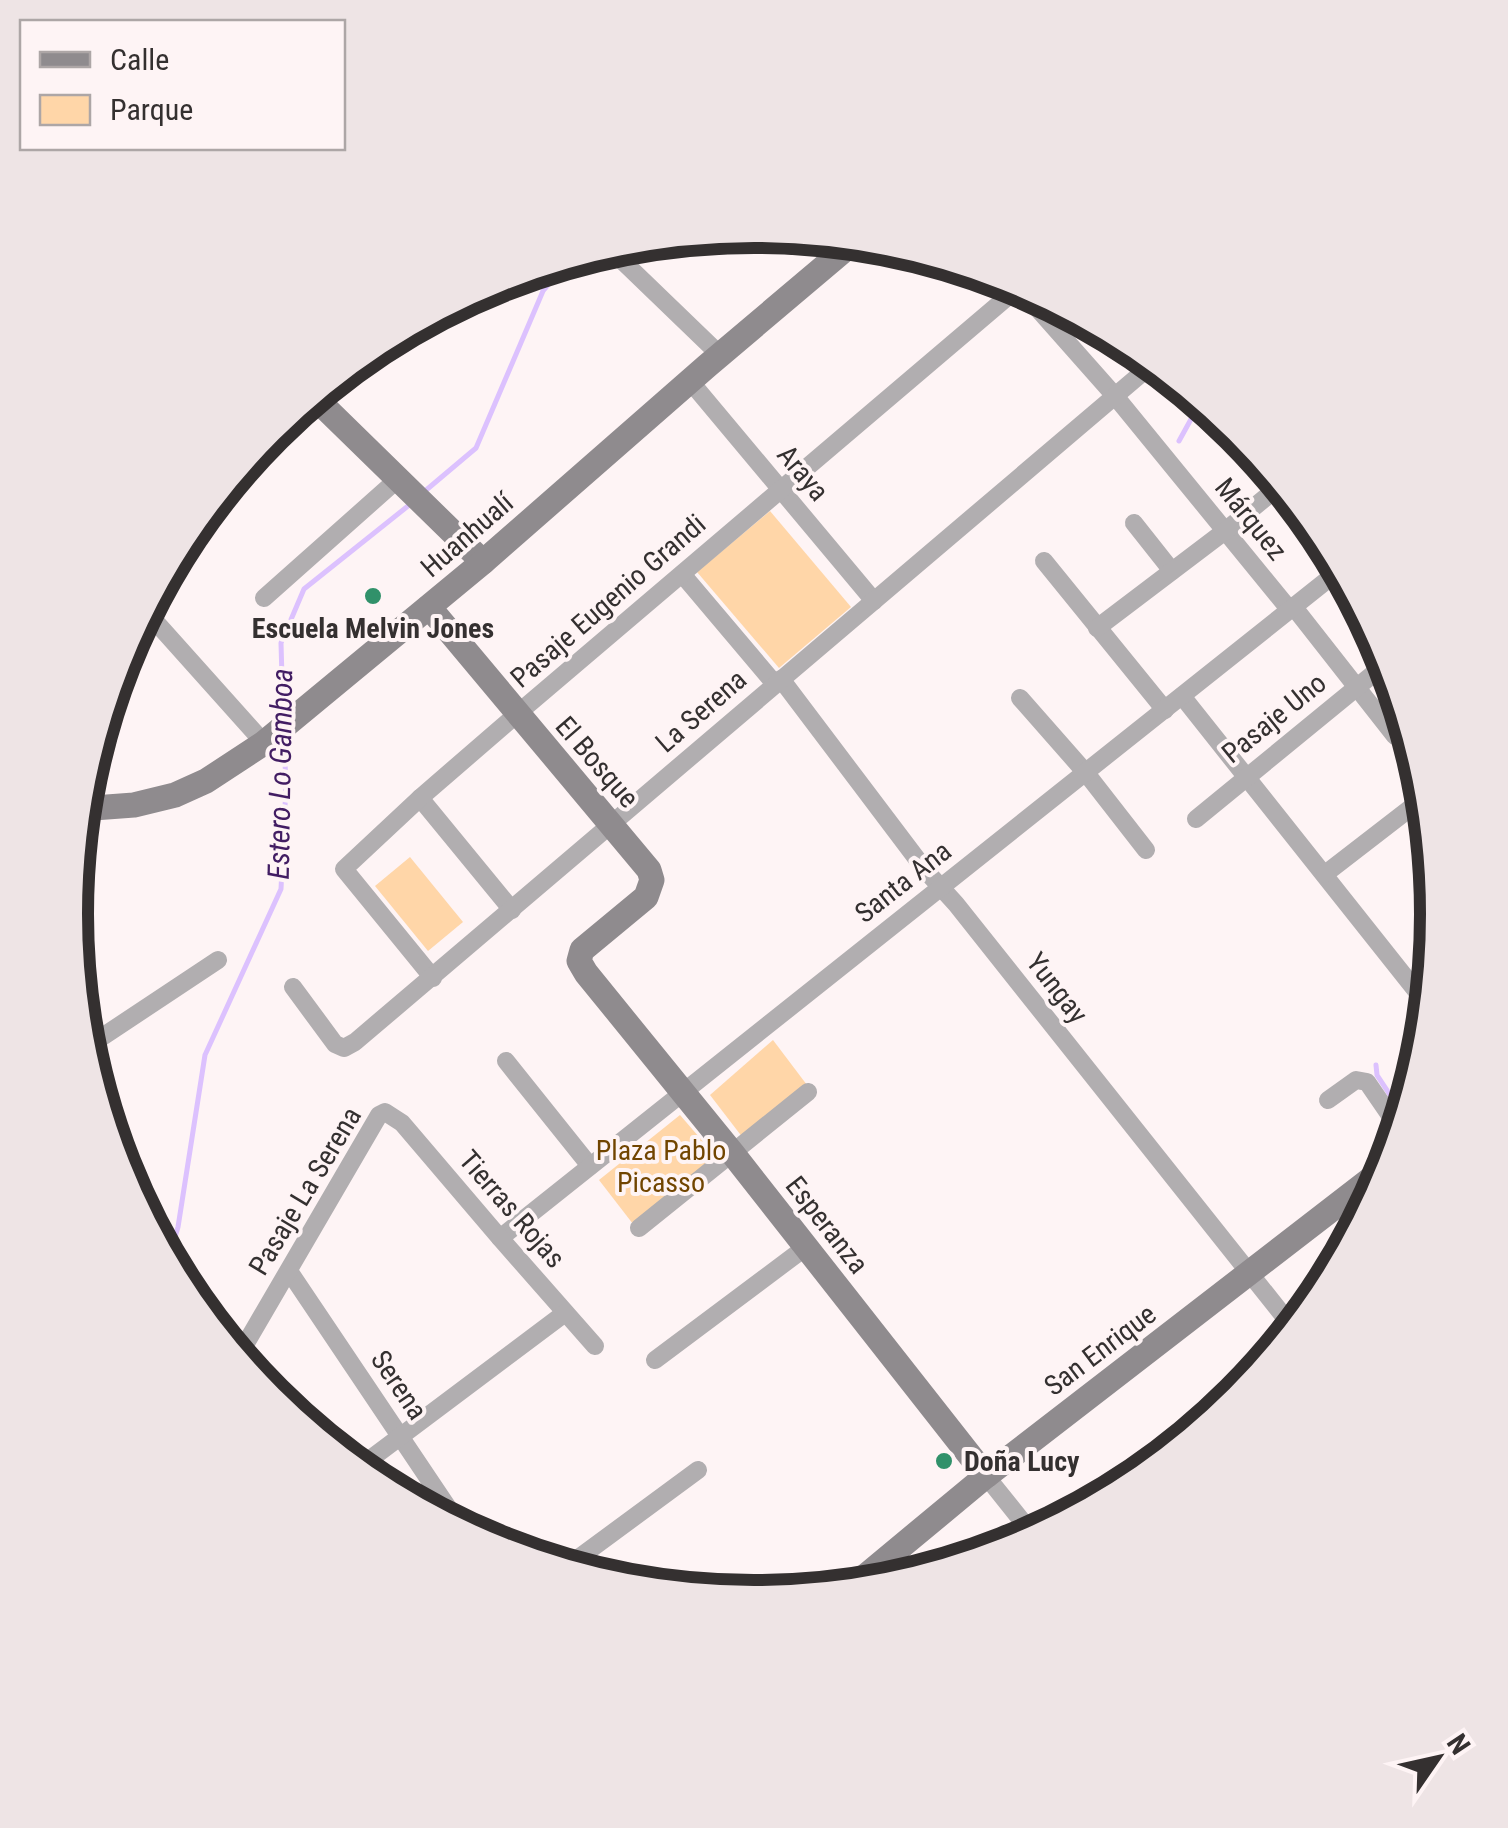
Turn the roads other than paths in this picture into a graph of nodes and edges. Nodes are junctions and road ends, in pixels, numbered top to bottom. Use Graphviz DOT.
graph roads {
  1 [pos="841,253"];
  2 [pos="622,260"];
  3 [pos="1003,296"];
  4 [pos="1041,312"];
  5 [pos="720,355"];
  6 [pos="1142,373"];
  7 [pos="690,380"];
  8 [pos="1115,396"];
  9 [pos="323,406"];
  10 [pos="402,481"];
  11 [pos="780,490"];
  12 [pos="1271,493"];
  13 [pos="1134,523"];
  14 [pos="1225,531"];
  15 [pos="1044,561"];
  16 [pos="483,562"];
  17 [pos="1172,571"];
  18 [pos="682,574"];
  19 [pos="1329,578"];
  20 [pos="264,598"];
  21 [pos="874,601"];
  22 [pos="429,607"];
  23 [pos="1291,608"];
  24 [pos="155,621"];
  25 [pos="1097,628"];
  26 [pos="1375,673"];
  27 [pos="778,682"];
  28 [pos="1357,686"];
  29 [pos="1182,696"];
  30 [pos="1020,698"];
  31 [pos="1165,710"];
  32 [pos="517,714"];
  33 [pos="1395,736"];
  34 [pos="270,738"];
  35 [pos="1086,773"];
  36 [pos="1245,776"];
  37 [pos="420,798"];
  38 [pos="1412,807"];
  39 [pos="96,808"];
  40 [pos="1196,818"];
  41 [pos="611,824"];
  42 [pos="1146,850"];
  43 [pos="1325,874"];
  44 [pos="941,888"];
  45 [pos="512,910"];
  46 [pos="582,950"];
  47 [pos="218,960"];
  48 [pos="433,978"];
  49 [pos="293,987"];
  50 [pos="1416,990"];
  51 [pos="99,1039"];
  52 [pos="506,1062"];
  53 [pos="682,1092"];
  54 [pos="808,1092"];
  55 [pos="1328,1100"];
  56 [pos="385,1112"];
  57 [pos="1389,1114"];
  58 [pos="733,1154"];
  59 [pos="590,1166"];
  60 [pos="1362,1186"];
  61 [pos="638,1228"];
  62 [pos="500,1238"];
  63 [pos="806,1247"];
  64 [pos="289,1271"];
  65 [pos="1250,1274"];
  66 [pos="566,1313"];
  67 [pos="1285,1317"];
  68 [pos="245,1344"];
  69 [pos="596,1346"];
  70 [pos="655,1360"];
  71 [pos="401,1437"];
  72 [pos="371,1459"];
  73 [pos="698,1470"];
  74 [pos="986,1476"];
  75 [pos="445,1504"];
  76 [pos="1024,1523"];
  77 [pos="579,1557"];
  78 [pos="873,1570"];
  1 -- 5 [label="street, Huanhualí"];
  2 -- 5 [label="street"];
  3 -- 11 [label="street, Pasaje Eugenio Grandi"];
  4 -- 8 [label="street, Márquez"];
  5 -- 7 [label="street, Huanhualí"];
  6 -- 8 [label="street, La Serena"];
  7 -- 11 [label="street, Araya"];
  7 -- 16 [label="street, Huanhualí"];
  8 -- 14 [label="street, Márquez"];
  8 -- 21 [label="street, La Serena"];
  9 -- 10 [label="street"];
  10 -- 16 [label="street"];
  10 -- 20 [label="street"];
  11 -- 18 [label="street, Pasaje Eugenio Grandi"];
  11 -- 21 [label="street, Araya"];
  12 -- 14 [label="street"];
  13 -- 17 [label="street"];
  14 -- 17 [label="street"];
  14 -- 23 [label="street, Márquez"];
  15 -- 25 [label="street"];
  16 -- 22 [label="street, Huanhualí"];
  17 -- 25 [label="street"];
  18 -- 27 [label="street, Yungay"];
  18 -- 32 [label="street, Pasaje Eugenio Grandi"];
  19 -- 23 [label="street, Santa Ana"];
  21 -- 27 [label="street, La Serena"];
  22 -- 32 [label="street, El Bosque"];
  22 -- 34 [label="street, Huanhualí"];
  23 -- 28 [label="street, Márquez"];
  23 -- 29 [label="street, Santa Ana"];
  24 -- 34 [label="street"];
  25 -- 31 [label="street"];
  26 -- 28 [label="street, Pasaje Uno"];
  27 -- 41 [label="street, La Serena"];
  27 -- 44 [label="street, Yungay"];
  28 -- 33 [label="street, Márquez"];
  28 -- 36 [label="street, Pasaje Uno"];
  29 -- 31 [label="street, Santa Ana"];
  29 -- 36 [label="street"];
  30 -- 35 [label="street"];
  31 -- 35 [label="street, Santa Ana"];
  32 -- 37 [label="street, Pasaje Eugenio Grandi"];
  32 -- 41 [label="street, El Bosque"];
  34 -- 39 [label="street, Huanhualí"];
  35 -- 42 [label="street"];
  35 -- 44 [label="street, Santa Ana"];
  36 -- 40 [label="street, Pasaje Uno"];
  36 -- 43 [label="street"];
  37 -- 45 [label="street"];
  37 -- 48 [label="street, Pasaje Eugenio Grandi"];
  38 -- 43 [label="street"];
  41 -- 45 [label="street, La Serena"];
  41 -- 46 [label="street, El Bosque"];
  43 -- 50 [label="street"];
  44 -- 53 [label="street, Santa Ana"];
  44 -- 65 [label="street, Yungay"];
  45 -- 48 [label="street, La Serena"];
  46 -- 53 [label="street, Esperanza"];
  47 -- 51 [label="street"];
  48 -- 49 [label="street, La Serena"];
  52 -- 59 [label="street"];
  53 -- 58 [label="street, Esperanza"];
  53 -- 59 [label="street, Santa Ana"];
  54 -- 58 [label="street"];
  55 -- 57 [label="street"];
  56 -- 62 [label="street, Tierras Rojas"];
  56 -- 64 [label="street, Pasaje La Serena"];
  58 -- 61 [label="street"];
  58 -- 63 [label="street, Esperanza"];
  59 -- 62 [label="street, Santa Ana"];
  60 -- 65 [label="street, San Enrique"];
  62 -- 66 [label="street, Tierras Rojas"];
  63 -- 70 [label="street"];
  63 -- 74 [label="street, Esperanza"];
  64 -- 68 [label="street, Pasaje La Serena"];
  64 -- 71 [label="street, Serena"];
  65 -- 67 [label="street, Yungay"];
  65 -- 74 [label="street, San Enrique"];
  66 -- 69 [label="street, Tierras Rojas"];
  66 -- 71 [label="street"];
  71 -- 72 [label="street"];
  71 -- 75 [label="street, Serena"];
  73 -- 77 [label="street"];
  74 -- 76 [label="street, Esperanza"];
  74 -- 78 [label="street, San Enrique"];
}
